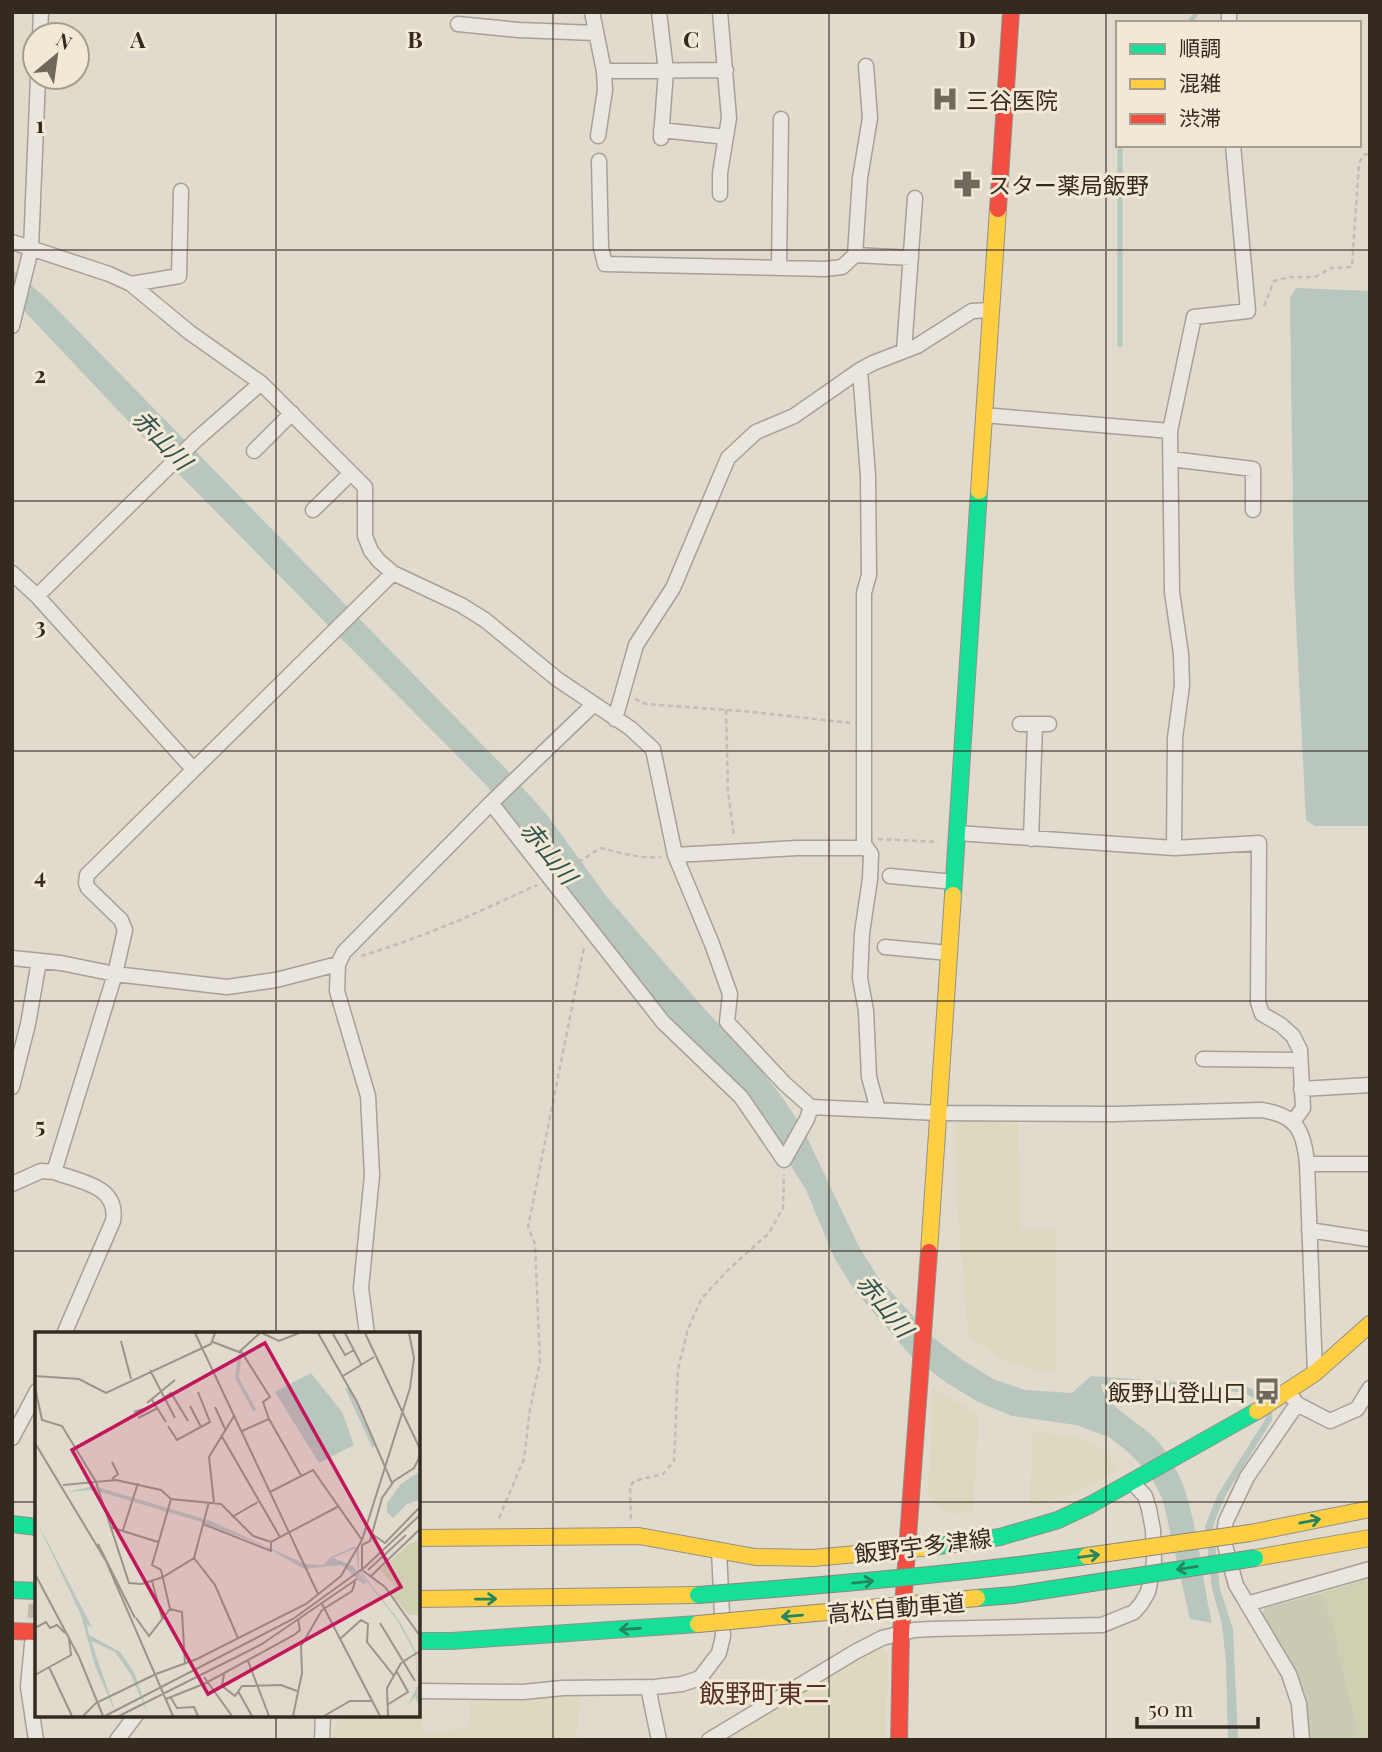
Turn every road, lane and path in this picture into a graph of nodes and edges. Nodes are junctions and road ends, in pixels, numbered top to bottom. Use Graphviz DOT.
graph roads {
  1 [pos="592,12"];
  2 [pos="659,12"];
  3 [pos="720,12"];
  4 [pos="1011,12"];
  5 [pos="458,23"];
  6 [pos="596,33"];
  7 [pos="866,66"];
  8 [pos="726,70"];
  9 [pos="604,71"];
  10 [pos="666,71"];
  11 [pos="37,91"];
  12 [pos="781,119"];
  13 [pos="598,136"];
  14 [pos="726,137"];
  15 [pos="1233,147"];
  16 [pos="1370,153"];
  17 [pos="599,161"];
  18 [pos="181,191"];
  19 [pos="720,194"];
  20 [pos="915,198"];
  21 [pos="12,242"];
  22 [pos="31,249"];
  23 [pos="855,255"];
  24 [pos="911,258"];
  25 [pos="779,268"];
  26 [pos="131,284"];
  27 [pos="991,310"];
  28 [pos="1248,312"];
  29 [pos="12,326"];
  30 [pos="904,351"];
  31 [pos="860,370"];
  32 [pos="261,383"];
  33 [pos="292,413"];
  34 [pos="984,415"];
  35 [pos="1170,431"];
  36 [pos="254,451"];
  37 [pos="1171,459"];
  38 [pos="351,473"];
  39 [pos="313,510"];
  40 [pos="1253,510"];
  41 [pos="12,573"];
  42 [pos="393,573"];
  43 [pos="37,596"];
  44 [pos="623,693"];
  45 [pos="594,704"];
  46 [pos="726,710"];
  47 [pos="615,719"];
  48 [pos="864,724"];
  49 [pos="1035,724"];
  50 [pos="193,769"];
  51 [pos="491,803"];
  52 [pos="957,838"];
  53 [pos="1031,839"];
  54 [pos="866,843"];
  55 [pos="1174,848"];
  56 [pos="736,852"];
  57 [pos="675,855"];
  58 [pos="890,876"];
  59 [pos="551,879"];
  60 [pos="954,882"];
  61 [pos="588,926"];
  62 [pos="885,947"];
  63 [pos="949,953"];
  64 [pos="12,958"];
  65 [pos="39,961"];
  66 [pos="338,964"];
  67 [pos="115,974"];
  68 [pos="1203,1059"];
  69 [pos="1300,1060"];
  70 [pos="1370,1085"];
  71 [pos="12,1087"];
  72 [pos="1301,1089"];
  73 [pos="878,1110"];
  74 [pos="809,1113"];
  75 [pos="938,1113"];
  76 [pos="1293,1122"];
  77 [pos="784,1160"];
  78 [pos="1307,1164"];
  79 [pos="1370,1164"];
  80 [pos="54,1172"];
  81 [pos="12,1184"];
  82 [pos="1309,1230"];
  83 [pos="1368,1239"];
  84 [pos="1370,1324"];
  85 [pos="65,1332"];
  86 [pos="367,1332"];
  87 [pos="1315,1373"];
  88 [pos="1370,1388"];
  89 [pos="35,1395"];
  90 [pos="1293,1397"];
  91 [pos="12,1438"];
  92 [pos="1136,1480"];
  93 [pos="1370,1508"];
  94 [pos="12,1524"];
  95 [pos="35,1527"];
  96 [pos="631,1536"];
  97 [pos="491,1537"];
  98 [pos="420,1538"];
  99 [pos="1370,1538"];
  100 [pos="719,1550"];
  101 [pos="907,1550"];
  102 [pos="1370,1569"];
  103 [pos="12,1590"];
  104 [pos="35,1591"];
  105 [pos="420,1599"];
  106 [pos="1247,1604"];
  107 [pos="12,1631"];
  108 [pos="901,1633"];
  109 [pos="35,1638"];
  110 [pos="420,1641"];
  111 [pos="12,1686"];
  112 [pos="32,1687"];
  113 [pos="648,1687"];
  114 [pos="420,1691"];
  115 [pos="134,1717"];
  116 [pos="323,1717"];
  117 [pos="32,1739"];
  118 [pos="117,1740"];
  119 [pos="322,1740"];
  120 [pos="659,1740"];
  121 [pos="709,1740"];
  122 [pos="899,1740"];
  123 [pos="1302,1740"];
  1 -- 6 [label="street"];
  2 -- 10 [label="street"];
  3 -- 8 [label="street"];
  4 -- 27 [label="main road"];
  5 -- 6 [label="street"];
  6 -- 9 [label="street"];
  7 -- 23 [label="street"];
  8 -- 10 [label="street"];
  8 -- 14 [label="street"];
  9 -- 10 [label="street"];
  9 -- 13 [label="street"];
  10 -- 14 [label="street"];
  11 -- 22 [label="street"];
  12 -- 25 [label="street"];
  14 -- 19 [label="street"];
  15 -- 28 [label="street"];
  16 -- 28 [label="path"];
  17 -- 25 [label="street"];
  18 -- 26 [label="street"];
  20 -- 24 [label="street"];
  21 -- 22 [label="street"];
  22 -- 26 [label="street"];
  22 -- 29 [label="street"];
  23 -- 24 [label="street"];
  23 -- 25 [label="street"];
  24 -- 30 [label="street"];
  26 -- 32 [label="street"];
  27 -- 30 [label="street"];
  27 -- 34 [label="main road"];
  28 -- 35 [label="street"];
  30 -- 31 [label="street"];
  31 -- 44 [label="street"];
  31 -- 48 [label="street"];
  32 -- 33 [label="street"];
  32 -- 43 [label="street"];
  33 -- 36 [label="street"];
  33 -- 38 [label="street"];
  34 -- 35 [label="street"];
  34 -- 52 [label="main road"];
  35 -- 37 [label="street"];
  37 -- 40 [label="street"];
  37 -- 55 [label="street"];
  38 -- 39 [label="street"];
  38 -- 42 [label="street"];
  41 -- 43 [label="street"];
  42 -- 45 [label="street"];
  42 -- 50 [label="street"];
  43 -- 50 [label="street"];
  44 -- 46 [label="path"];
  44 -- 47 [label="street"];
  45 -- 47 [label="street"];
  45 -- 51 [label="street"];
  46 -- 48 [label="path"];
  46 -- 56 [label="path"];
  47 -- 57 [label="street"];
  48 -- 54 [label="street"];
  49 -- 53 [label="street"];
  50 -- 67 [label="street"];
  51 -- 59 [label="street"];
  51 -- 66 [label="street"];
  52 -- 53 [label="street"];
  52 -- 54 [label="path"];
  52 -- 60 [label="main road"];
  53 -- 55 [label="street"];
  54 -- 56 [label="street"];
  54 -- 73 [label="street"];
  55 -- 69 [label="street"];
  56 -- 57 [label="street"];
  57 -- 59 [label="path"];
  57 -- 74 [label="street"];
  58 -- 60 [label="street"];
  59 -- 61 [label="street"];
  59 -- 66 [label="path"];
  60 -- 63 [label="main road"];
  61 -- 77 [label="street"];
  61 -- 97 [label="path"];
  62 -- 63 [label="street"];
  63 -- 75 [label="main road"];
  64 -- 65 [label="street"];
  65 -- 67 [label="street"];
  65 -- 71 [label="street"];
  66 -- 67 [label="street"];
  66 -- 86 [label="street"];
  67 -- 80 [label="street"];
  68 -- 69 [label="street"];
  69 -- 72 [label="street"];
  70 -- 72 [label="street"];
  72 -- 76 [label="street"];
  73 -- 74 [label="street"];
  73 -- 75 [label="street"];
  74 -- 77 [label="street"];
  75 -- 76 [label="street"];
  75 -- 101 [label="main road"];
  76 -- 78 [label="street"];
  77 -- 96 [label="path"];
  78 -- 79 [label="street"];
  78 -- 82 [label="street"];
  80 -- 81 [label="street"];
  80 -- 85 [label="street"];
  82 -- 83 [label="street"];
  82 -- 87 [label="street"];
  84 -- 87 [label="main road, 飯野宇多津線"];
  87 -- 90 [label="main road, 飯野宇多津線"];
  88 -- 90 [label="street"];
  89 -- 91 [label="street"];
  90 -- 92 [label="main road, 飯野宇多津線"];
  90 -- 106 [label="street"];
  92 -- 101 [label="main road, 飯野宇多津線"];
  92 -- 108 [label="street"];
  105 -- 93 [label="main road, 高松自動車道, one-way, bridge"];
  94 -- 95 [label="main road"];
  96 -- 97 [label="main road, 飯野宇多津線"];
  96 -- 100 [label="main road, 飯野宇多津線"];
  97 -- 98 [label="main road, 飯野宇多津線"];
  99 -- 110 [label="main road, 高松自動車道, one-way, bridge"];
  100 -- 101 [label="main road, 飯野宇多津線"];
  100 -- 113 [label="street"];
  101 -- 108 [label="main road"];
  102 -- 106 [label="street"];
  103 -- 104 [label="main road"];
  106 -- 123 [label="street"];
  107 -- 109 [label="main road"];
  108 -- 121 [label="street"];
  108 -- 122 [label="main road"];
  109 -- 112 [label="street"];
  111 -- 112 [label="street"];
  112 -- 117 [label="street"];
  113 -- 114 [label="street"];
  113 -- 120 [label="street"];
  115 -- 118 [label="street"];
  116 -- 119 [label="street"];
}
